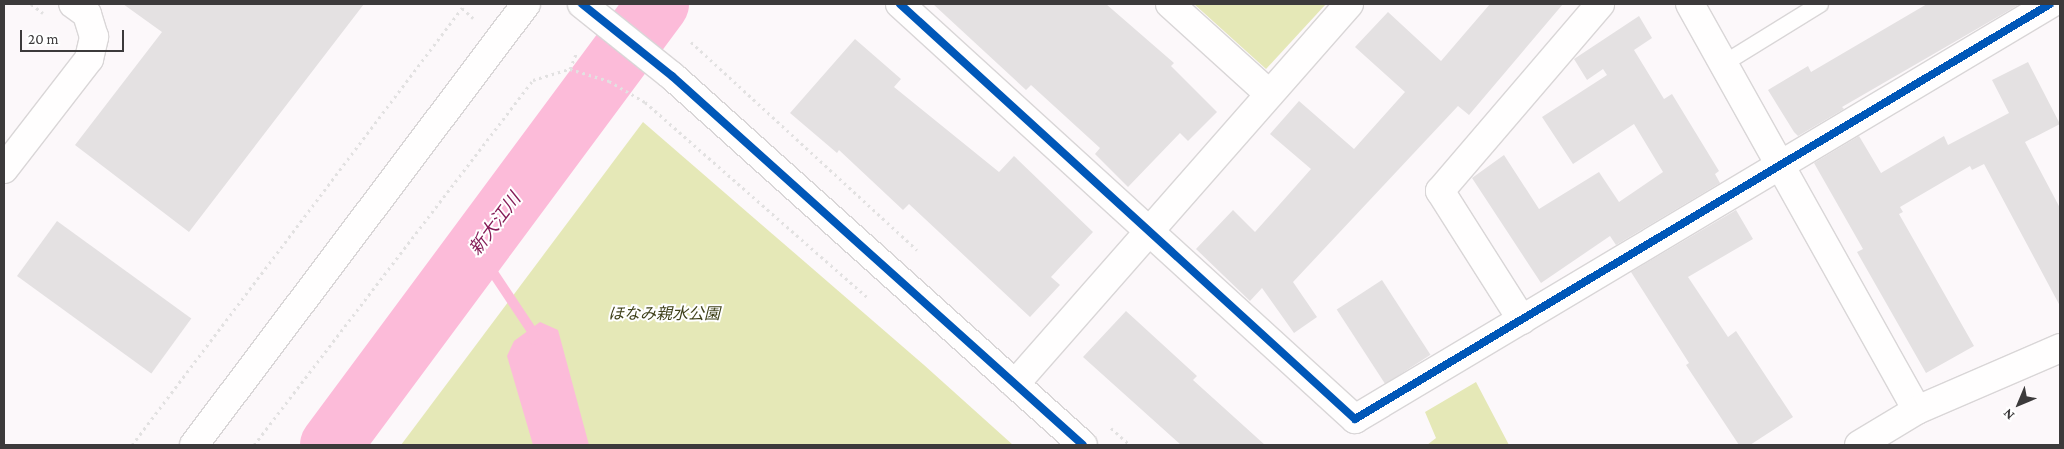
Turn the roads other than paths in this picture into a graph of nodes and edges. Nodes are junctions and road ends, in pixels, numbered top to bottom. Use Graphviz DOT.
graph roads {
  1 [pos="73,4"];
  2 [pos="526,4"];
  3 [pos="582,4"];
  4 [pos="900,4"];
  5 [pos="1170,4"];
  6 [pos="1349,4"];
  7 [pos="1600,4"];
  8 [pos="1690,4"];
  9 [pos="1820,4"];
  10 [pos="2050,4"];
  11 [pos="1722,64"];
  12 [pos="1268,93"];
  13 [pos="1778,166"];
  14 [pos="4,169"];
  15 [pos="1148,230"];
  16 [pos="1522,320"];
  17 [pos="2060,348"];
  18 [pos="1015,384"];
  19 [pos="1917,410"];
  20 [pos="194,445"];
  21 [pos="1083,445"];
  22 [pos="1859,445"];
  1 -- 14 [label="street"];
  2 -- 20 [label="street"];
  3 -- 18 [label="street"];
  4 -- 15 [label="street"];
  5 -- 12 [label="street"];
  6 -- 12 [label="street"];
  7 -- 16 [label="street"];
  8 -- 11 [label="street"];
  9 -- 11 [label="lane"];
  10 -- 13 [label="street"];
  11 -- 13 [label="street"];
  12 -- 15 [label="street"];
  13 -- 16 [label="street"];
  13 -- 19 [label="street"];
  15 -- 16 [label="street"];
  15 -- 18 [label="street"];
  17 -- 19 [label="street"];
  18 -- 21 [label="street"];
  19 -- 22 [label="street"];
}
